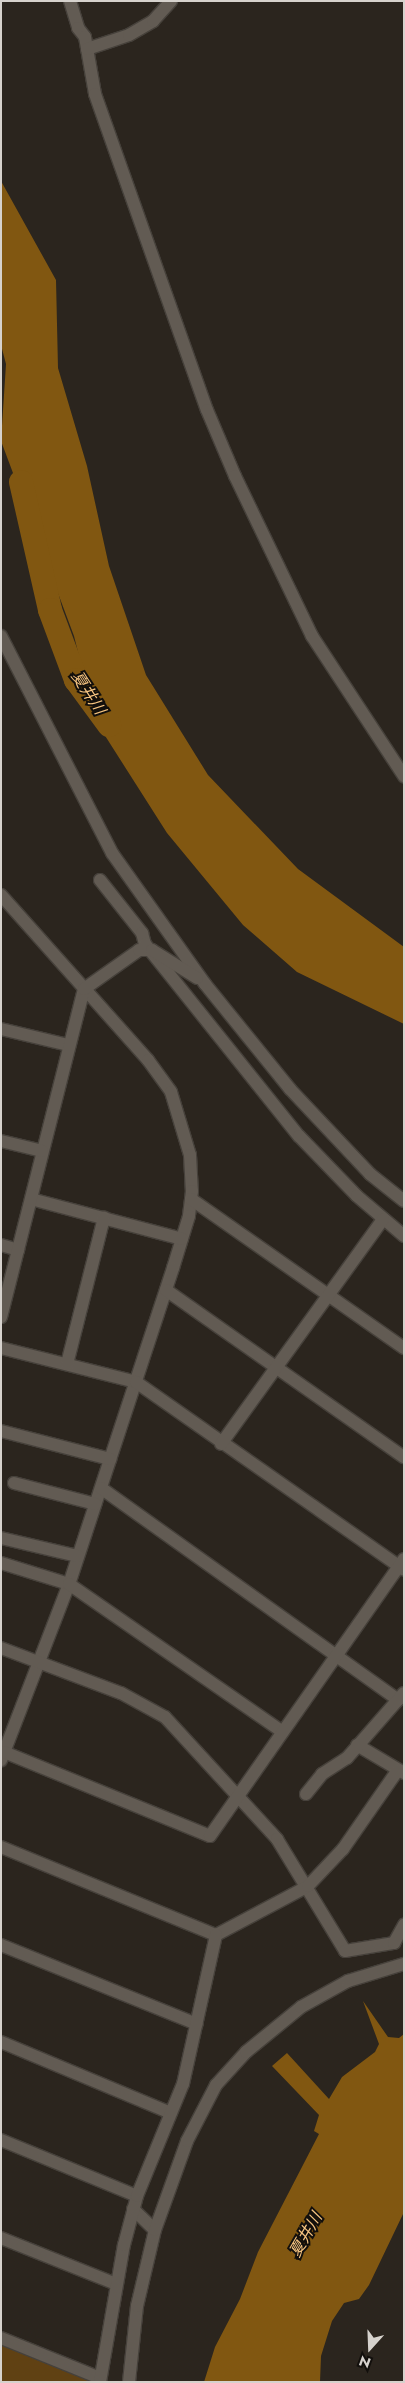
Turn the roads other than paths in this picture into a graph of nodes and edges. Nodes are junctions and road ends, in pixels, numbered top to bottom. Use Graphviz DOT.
graph roads {
  1 [pos="70,1"];
  2 [pos="171,1"];
  3 [pos="87,49"];
  4 [pos="1,636"];
  5 [pos="404,776"];
  6 [pos="100,880"];
  7 [pos="1,895"];
  8 [pos="152,950"];
  9 [pos="201,980"];
  10 [pos="84,989"];
  11 [pos="1,1029"];
  12 [pos="68,1045"];
  13 [pos="1,1141"];
  14 [pos="42,1151"];
  15 [pos="31,1199"];
  16 [pos="191,1199"];
  17 [pos="404,1201"];
  18 [pos="104,1218"];
  19 [pos="383,1219"];
  20 [pos="404,1236"];
  21 [pos="182,1238"];
  22 [pos="1,1246"];
  23 [pos="18,1250"];
  24 [pos="166,1290"];
  25 [pos="328,1295"];
  26 [pos="1,1317"];
  27 [pos="1,1348"];
  28 [pos="404,1348"];
  29 [pos="67,1364"];
  30 [pos="276,1367"];
  31 [pos="136,1382"];
  32 [pos="1,1431"];
  33 [pos="221,1444"];
  34 [pos="404,1457"];
  35 [pos="110,1458"];
  36 [pos="14,1483"];
  37 [pos="100,1488"];
  38 [pos="96,1504"];
  39 [pos="1,1538"];
  40 [pos="78,1556"];
  41 [pos="1,1563"];
  42 [pos="402,1565"];
  43 [pos="69,1584"];
  44 [pos="1,1648"];
  45 [pos="336,1654"];
  46 [pos="41,1661"];
  47 [pos="401,1696"];
  48 [pos="281,1731"];
  49 [pos="357,1745"];
  50 [pos="3,1756"];
  51 [pos="401,1772"];
  52 [pos="238,1794"];
  53 [pos="306,1794"];
  54 [pos="1,1847"];
  55 [pos="308,1886"];
  56 [pos="404,1925"];
  57 [pos="216,1935"];
  58 [pos="1,1945"];
  59 [pos="404,1964"];
  60 [pos="197,2024"];
  61 [pos="1,2042"];
  62 [pos="171,2113"];
  63 [pos="1,2140"];
  64 [pos="137,2196"];
  65 [pos="133,2209"];
  66 [pos="154,2230"];
  67 [pos="1,2238"];
  68 [pos="116,2284"];
  69 [pos="1,2338"];
  70 [pos="100,2380"];
  71 [pos="128,2382"];
  1 -- 3 [label="street"];
  2 -- 3 [label="street"];
  3 -- 5 [label="street"];
  4 -- 9 [label="street"];
  6 -- 8 [label="street"];
  7 -- 10 [label="street"];
  8 -- 9 [label="street"];
  8 -- 10 [label="street"];
  8 -- 19 [label="street"];
  9 -- 17 [label="street"];
  10 -- 12 [label="street"];
  10 -- 16 [label="street"];
  11 -- 12 [label="street"];
  12 -- 14 [label="street"];
  13 -- 14 [label="street"];
  14 -- 15 [label="street"];
  15 -- 18 [label="street"];
  15 -- 23 [label="street"];
  16 -- 21 [label="street"];
  16 -- 25 [label="street"];
  18 -- 21 [label="street"];
  18 -- 29 [label="street"];
  19 -- 20 [label="street"];
  19 -- 25 [label="street"];
  21 -- 24 [label="street"];
  22 -- 23 [label="street"];
  23 -- 26 [label="street"];
  24 -- 30 [label="street"];
  24 -- 31 [label="street"];
  25 -- 28 [label="street"];
  25 -- 30 [label="street"];
  27 -- 29 [label="street"];
  29 -- 31 [label="street"];
  30 -- 33 [label="street"];
  30 -- 34 [label="street"];
  31 -- 33 [label="street"];
  31 -- 35 [label="street"];
  32 -- 35 [label="street"];
  33 -- 42 [label="street"];
  35 -- 37 [label="street"];
  36 -- 38 [label="street"];
  37 -- 38 [label="street"];
  37 -- 45 [label="street"];
  38 -- 40 [label="street"];
  39 -- 40 [label="street"];
  40 -- 43 [label="street"];
  41 -- 43 [label="street"];
  42 -- 45 [label="street"];
  43 -- 46 [label="street"];
  43 -- 48 [label="street"];
  44 -- 46 [label="street"];
  45 -- 47 [label="street"];
  45 -- 48 [label="street"];
  46 -- 50 [label="street"];
  46 -- 52 [label="street"];
  47 -- 49 [label="street"];
  48 -- 52 [label="street"];
  49 -- 51 [label="street"];
  49 -- 53 [label="street"];
  50 -- 52 [label="street"];
  51 -- 55 [label="street"];
  52 -- 55 [label="street"];
  54 -- 57 [label="street"];
  55 -- 56 [label="street"];
  55 -- 57 [label="street"];
  57 -- 60 [label="street"];
  58 -- 60 [label="street"];
  59 -- 66 [label="street"];
  60 -- 62 [label="street"];
  61 -- 62 [label="street"];
  62 -- 64 [label="street"];
  63 -- 64 [label="street"];
  64 -- 65 [label="street"];
  65 -- 66 [label="street"];
  65 -- 68 [label="street"];
  66 -- 71 [label="street"];
  67 -- 68 [label="street"];
  68 -- 70 [label="street"];
  69 -- 70 [label="street"];
}
